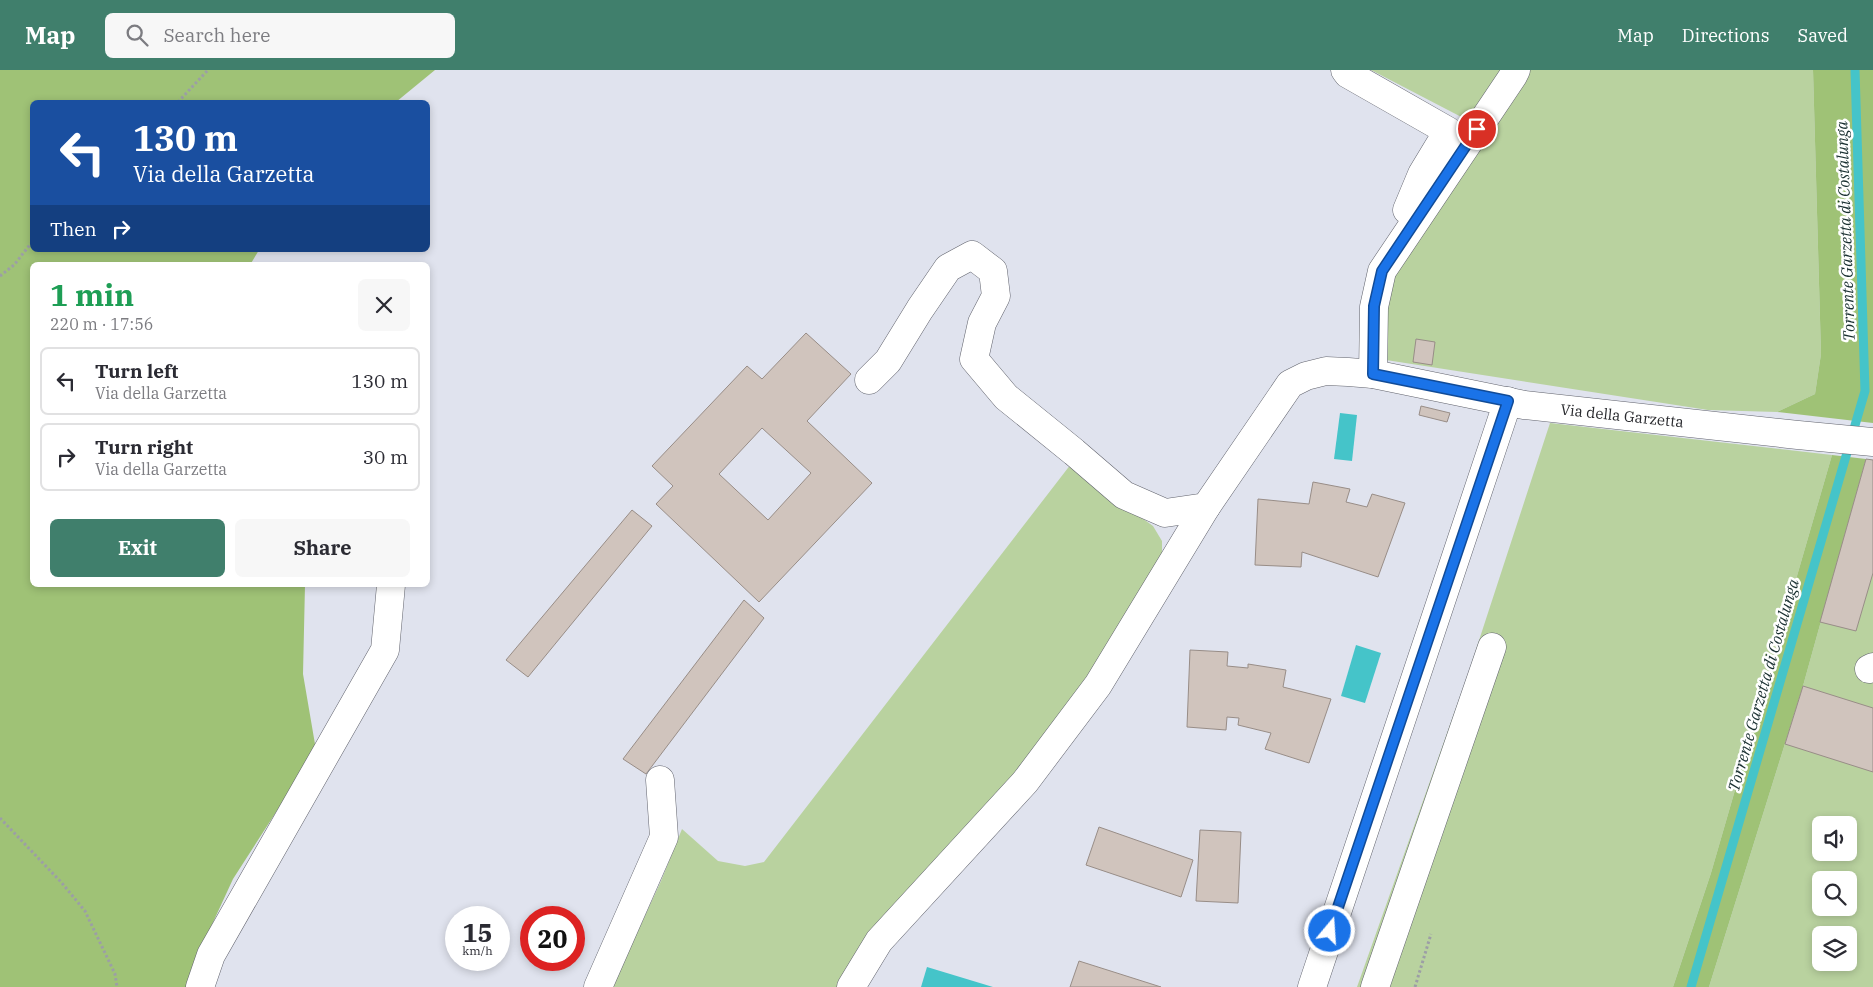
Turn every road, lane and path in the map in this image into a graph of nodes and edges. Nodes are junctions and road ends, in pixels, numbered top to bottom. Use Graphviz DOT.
graph roads {
  1 [pos="208,70"];
  2 [pos="1345,70"];
  3 [pos="1516,70"];
  4 [pos="180,100"];
  5 [pos="1404,238"];
  6 [pos="30,245"];
  7 [pos="0,276"];
  8 [pos="1361,373"];
  9 [pos="869,380"];
  10 [pos="1508,401"];
  11 [pos="1873,442"];
  12 [pos="1206,507"];
  13 [pos="391,587"];
  14 [pos="1492,647"];
  15 [pos="660,780"];
  16 [pos="0,818"];
  17 [pos="1431,934"];
  18 [pos="117,987"];
  19 [pos="200,987"];
  20 [pos="598,987"];
  21 [pos="851,987"];
  22 [pos="1312,987"];
  23 [pos="1375,987"];
  24 [pos="1415,987"];
  1 -- 4 [label="path"];
  2 -- 5 [label="street"];
  3 -- 5 [label="street"];
  5 -- 8 [label="street"];
  6 -- 7 [label="path"];
  8 -- 10 [label="street, Via della Garzetta"];
  8 -- 12 [label="street, Via della Garzetta"];
  9 -- 12 [label="street"];
  10 -- 11 [label="street, Via della Garzetta"];
  10 -- 22 [label="street"];
  12 -- 21 [label="street, Via della Garzetta"];
  13 -- 19 [label="street"];
  14 -- 23 [label="street"];
  15 -- 20 [label="street"];
  16 -- 18 [label="path"];
  17 -- 24 [label="path"];
}
